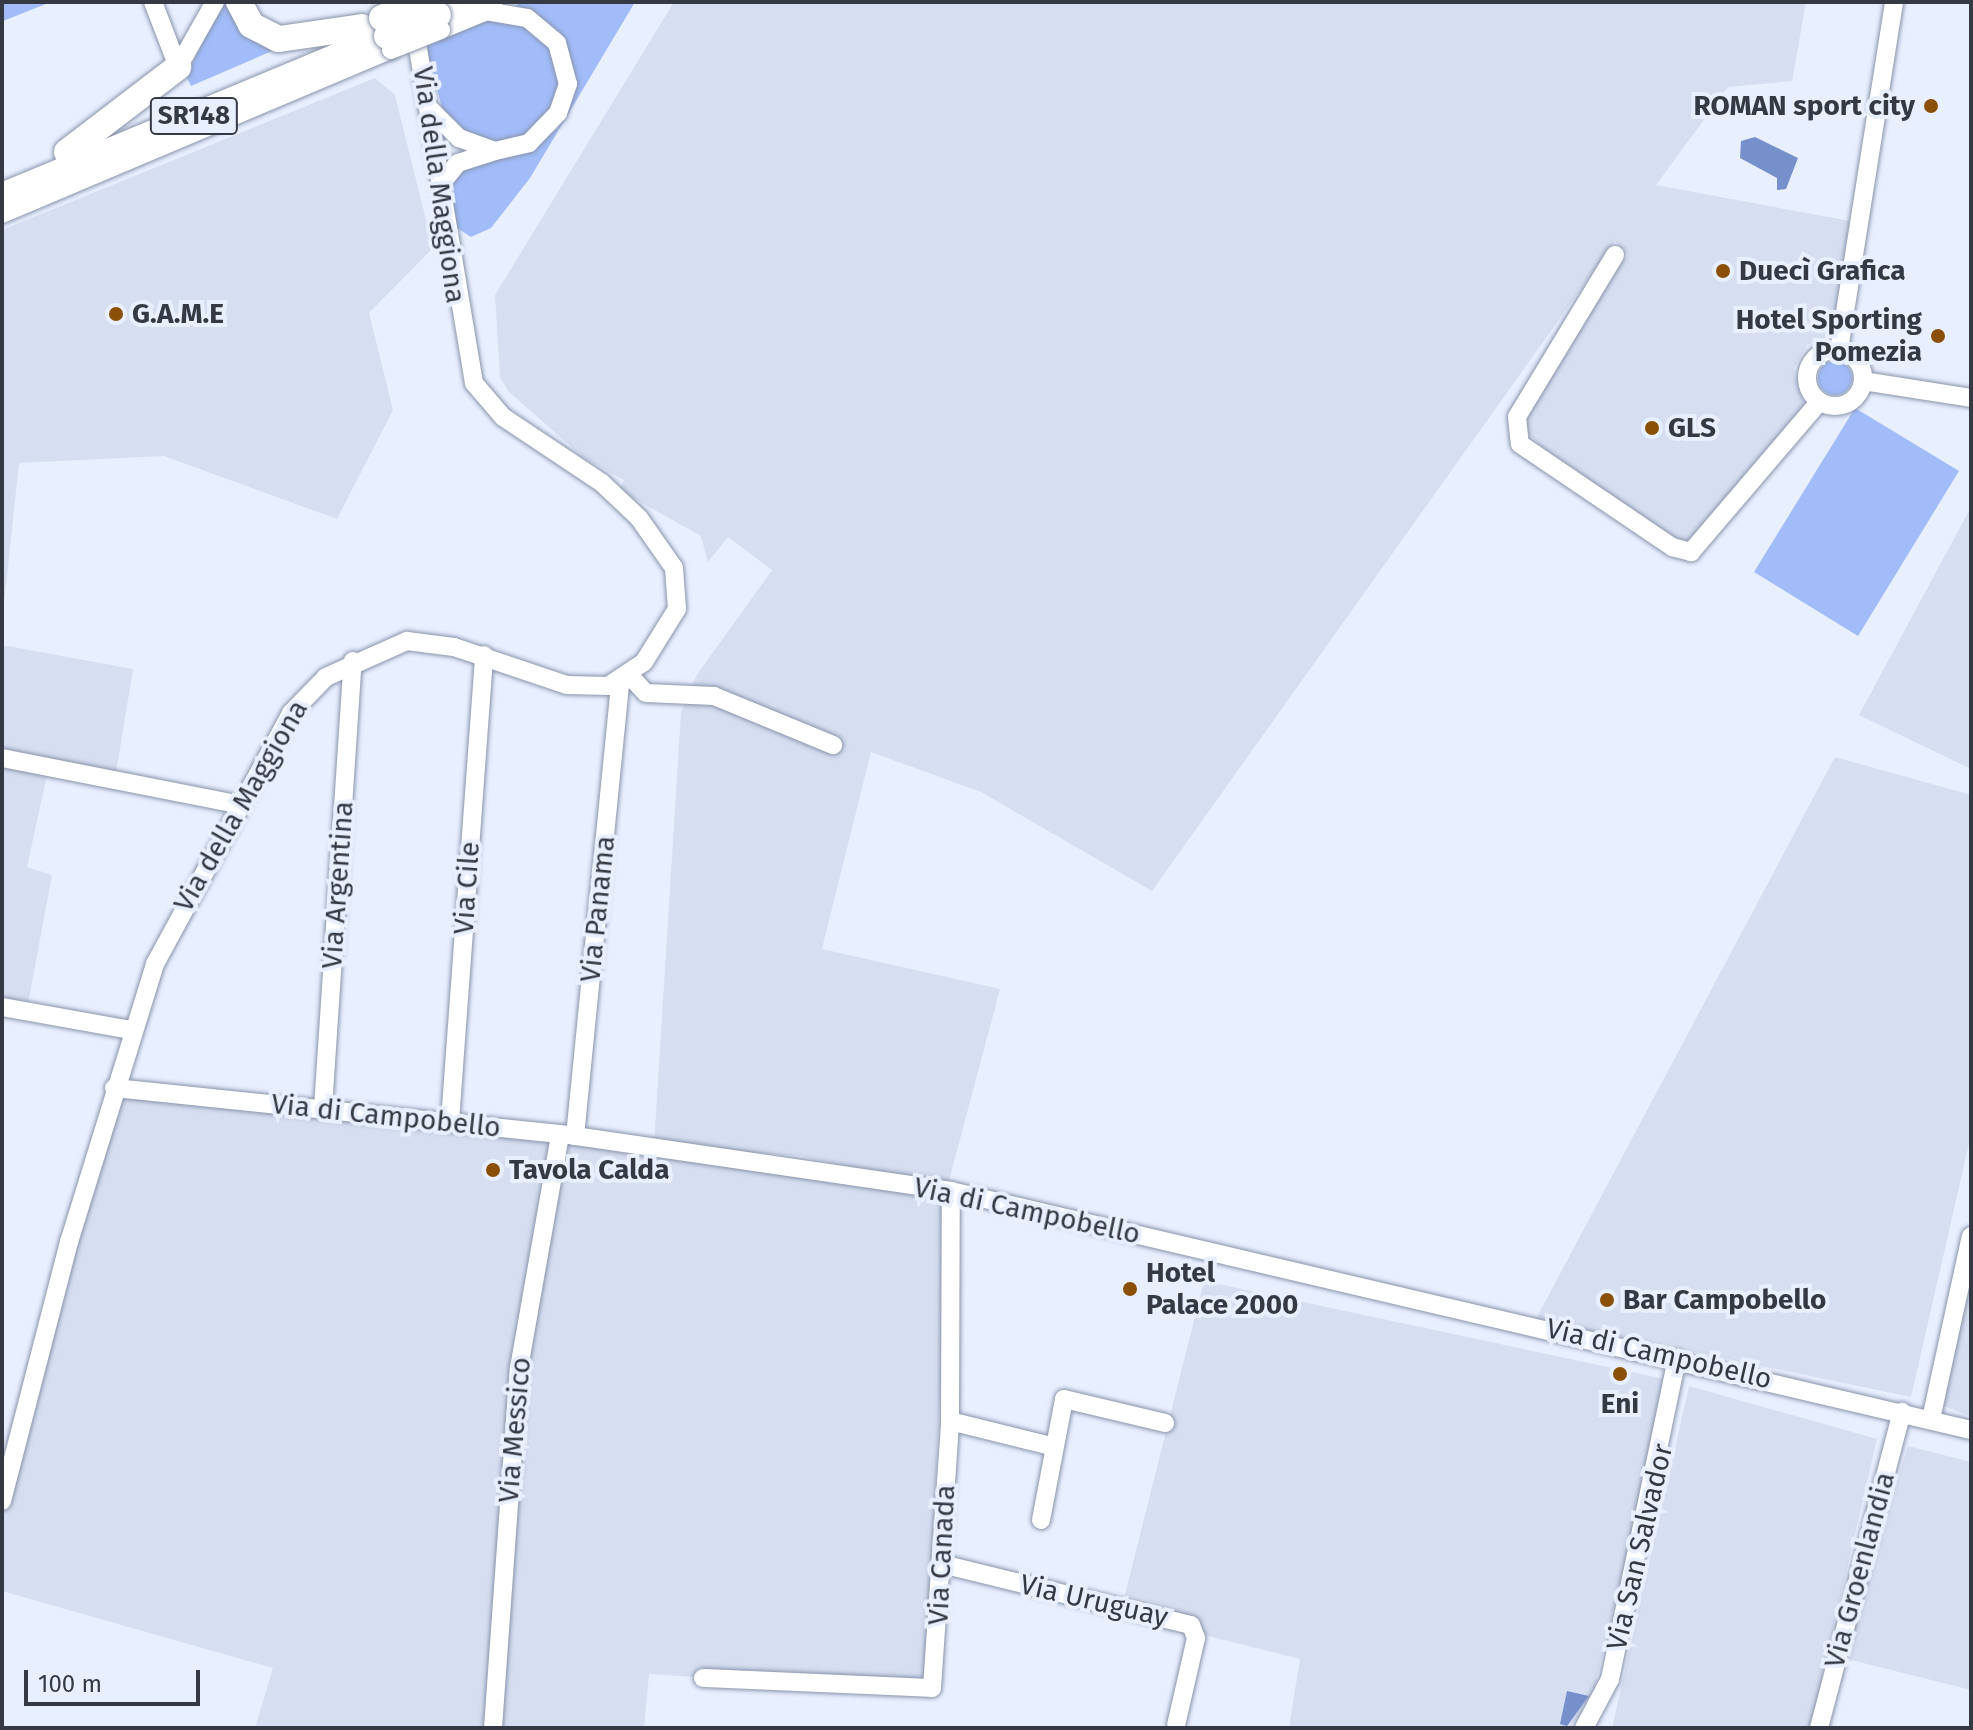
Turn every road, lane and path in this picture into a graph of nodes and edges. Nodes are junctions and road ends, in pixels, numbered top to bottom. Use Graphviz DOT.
graph roads {
  1 [pos="153,2"];
  2 [pos="215,2"];
  3 [pos="239,2"];
  4 [pos="508,2"];
  5 [pos="1894,2"];
  6 [pos="476,7"];
  7 [pos="433,16"];
  8 [pos="380,33"];
  9 [pos="418,48"];
  10 [pos="178,67"];
  11 [pos="329,76"];
  12 [pos="428,107"];
  13 [pos="213,108"];
  14 [pos="495,151"];
  15 [pos="67,152"];
  16 [pos="2,180"];
  17 [pos="440,185"];
  18 [pos="2,196"];
  19 [pos="2,214"];
  20 [pos="1615,255"];
  21 [pos="1839,350"];
  22 [pos="1863,381"];
  23 [pos="1971,398"];
  24 [pos="1819,402"];
  25 [pos="484,655"];
  26 [pos="353,661"];
  27 [pos="625,679"];
  28 [pos="833,745"];
  29 [pos="2,758"];
  30 [pos="237,804"];
  31 [pos="2,1007"];
  32 [pos="131,1030"];
  33 [pos="114,1088"];
  34 [pos="323,1108"];
  35 [pos="450,1121"];
  36 [pos="568,1135"];
  37 [pos="951,1191"];
  38 [pos="1971,1236"];
  39 [pos="1677,1359"];
  40 [pos="1902,1412"];
  41 [pos="1931,1419"];
  42 [pos="950,1421"];
  43 [pos="1165,1423"];
  44 [pos="1971,1430"];
  45 [pos="1051,1446"];
  46 [pos="2,1501"];
  47 [pos="1041,1520"];
  48 [pos="942,1564"];
  49 [pos="703,1678"];
  50 [pos="1176,1725"];
  51 [pos="493,1728"];
  52 [pos="1584,1728"];
  53 [pos="1819,1728"];
  1 -- 10 [label="street"];
  2 -- 10 [label="street"];
  3 -- 8 [label="highway"];
  4 -- 6 [label="street"];
  5 -- 21 [label="street"];
  6 -- 7 [label="highway, SR148"];
  6 -- 14 [label="street"];
  7 -- 8 [label="highway, SR148, bridge"];
  8 -- 11 [label="street"];
  8 -- 13 [label="highway, SR148"];
  8 -- 15 [label="highway, SR148"];
  9 -- 12 [label="street, Via della Maggiona"];
  10 -- 15 [label="highway"];
  11 -- 13 [label="highway"];
  11 -- 19 [label="street"];
  12 -- 14 [label="street"];
  12 -- 17 [label="street, Via della Maggiona"];
  13 -- 18 [label="highway, SR148"];
  14 -- 17 [label="street"];
  15 -- 16 [label="highway, SR148"];
  17 -- 27 [label="street, Via della Maggiona"];
  20 -- 24 [label="street"];
  21 -- 22 [label="street"];
  21 -- 24 [label="street"];
  22 -- 23 [label="street"];
  22 -- 24 [label="street"];
  25 -- 26 [label="street, Via della Maggiona"];
  25 -- 27 [label="street, Via della Maggiona"];
  25 -- 35 [label="street, Via Cile"];
  26 -- 30 [label="street, Via della Maggiona"];
  26 -- 34 [label="street, Via Argentina"];
  27 -- 28 [label="street"];
  27 -- 36 [label="street, Via Panama"];
  29 -- 30 [label="street"];
  30 -- 32 [label="street, Via della Maggiona"];
  31 -- 32 [label="street"];
  32 -- 33 [label="street, Via della Maggiona"];
  33 -- 34 [label="street, Via di Campobello"];
  33 -- 46 [label="street, Via della Maggiona"];
  34 -- 35 [label="street, Via di Campobello"];
  35 -- 36 [label="street, Via di Campobello"];
  36 -- 37 [label="street, Via di Campobello"];
  36 -- 51 [label="street, Via Messico"];
  37 -- 39 [label="street, Via di Campobello"];
  37 -- 42 [label="street, Via Canada"];
  38 -- 41 [label="street"];
  39 -- 40 [label="street, Via di Campobello"];
  39 -- 52 [label="street, Via San Salvador"];
  40 -- 41 [label="street, Via di Campobello"];
  40 -- 53 [label="street, Via Groenlandia"];
  41 -- 44 [label="street, Via di Campobello"];
  42 -- 45 [label="street"];
  42 -- 48 [label="street, Via Canada"];
  43 -- 45 [label="street"];
  45 -- 47 [label="street"];
  48 -- 49 [label="street, Via Canada"];
  48 -- 50 [label="street, Via Uruguay"];
}
